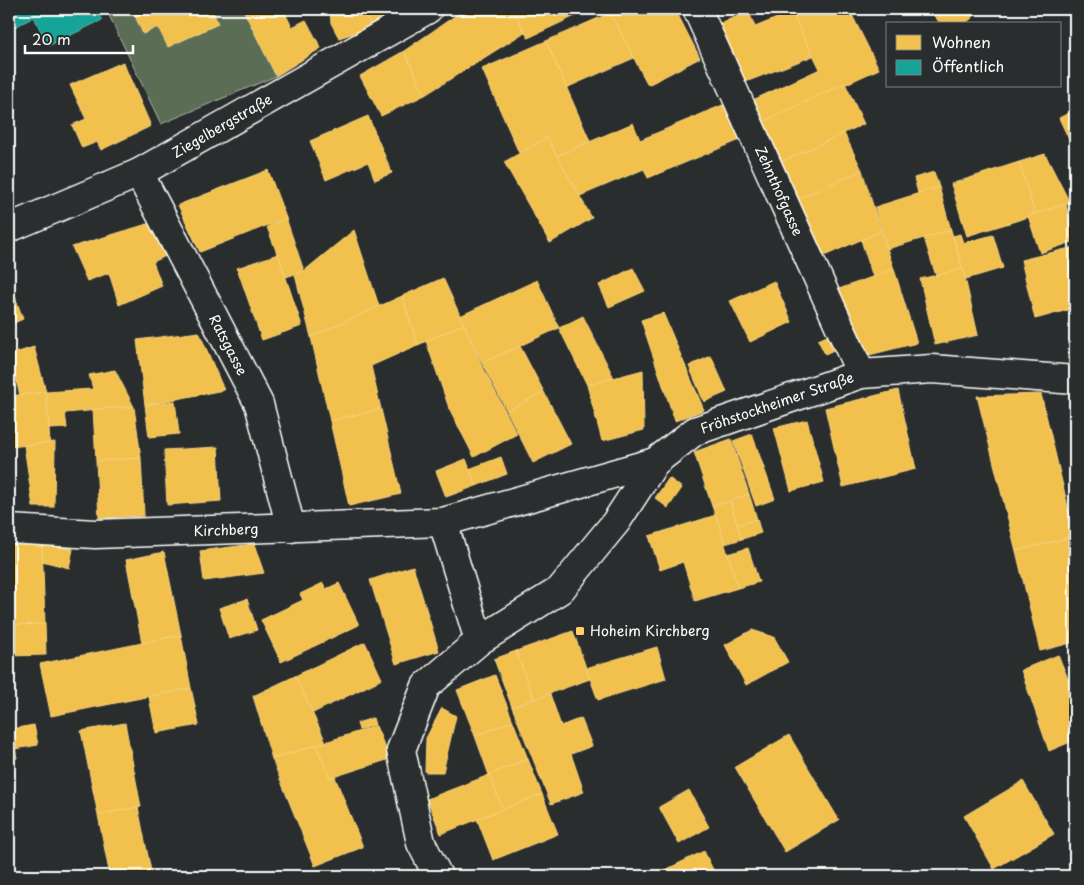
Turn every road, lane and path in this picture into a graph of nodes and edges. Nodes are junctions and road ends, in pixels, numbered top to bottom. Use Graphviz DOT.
graph roads {
  1 [pos="428,9"];
  2 [pos="698,9"];
  3 [pos="139,173"];
  4 [pos="9,228"];
  5 [pos="861,374"];
  6 [pos="1075,380"];
  7 [pos="655,462"];
  8 [pos="443,522"];
  9 [pos="291,528"];
  10 [pos="9,529"];
  11 [pos="479,641"];
  12 [pos="438,876"];
  1 -- 3 [label="street, Ziegelbergstraße"];
  2 -- 5 [label="street, Zehnthofgasse"];
  3 -- 4 [label="street, Ziegelbergstraße"];
  3 -- 9 [label="street, Ratsgasse"];
  5 -- 6 [label="street, Fröhstockheimer Straße"];
  5 -- 7 [label="street, Fröhstockheimer Straße"];
  7 -- 8 [label="street, Kirchberg"];
  7 -- 11 [label="street, Fröhstockheimer Straße"];
  8 -- 9 [label="street, Kirchberg"];
  8 -- 11 [label="street"];
  9 -- 10 [label="street, Kirchberg"];
  11 -- 12 [label="street, Fröhstockheimer Straße"];
}
